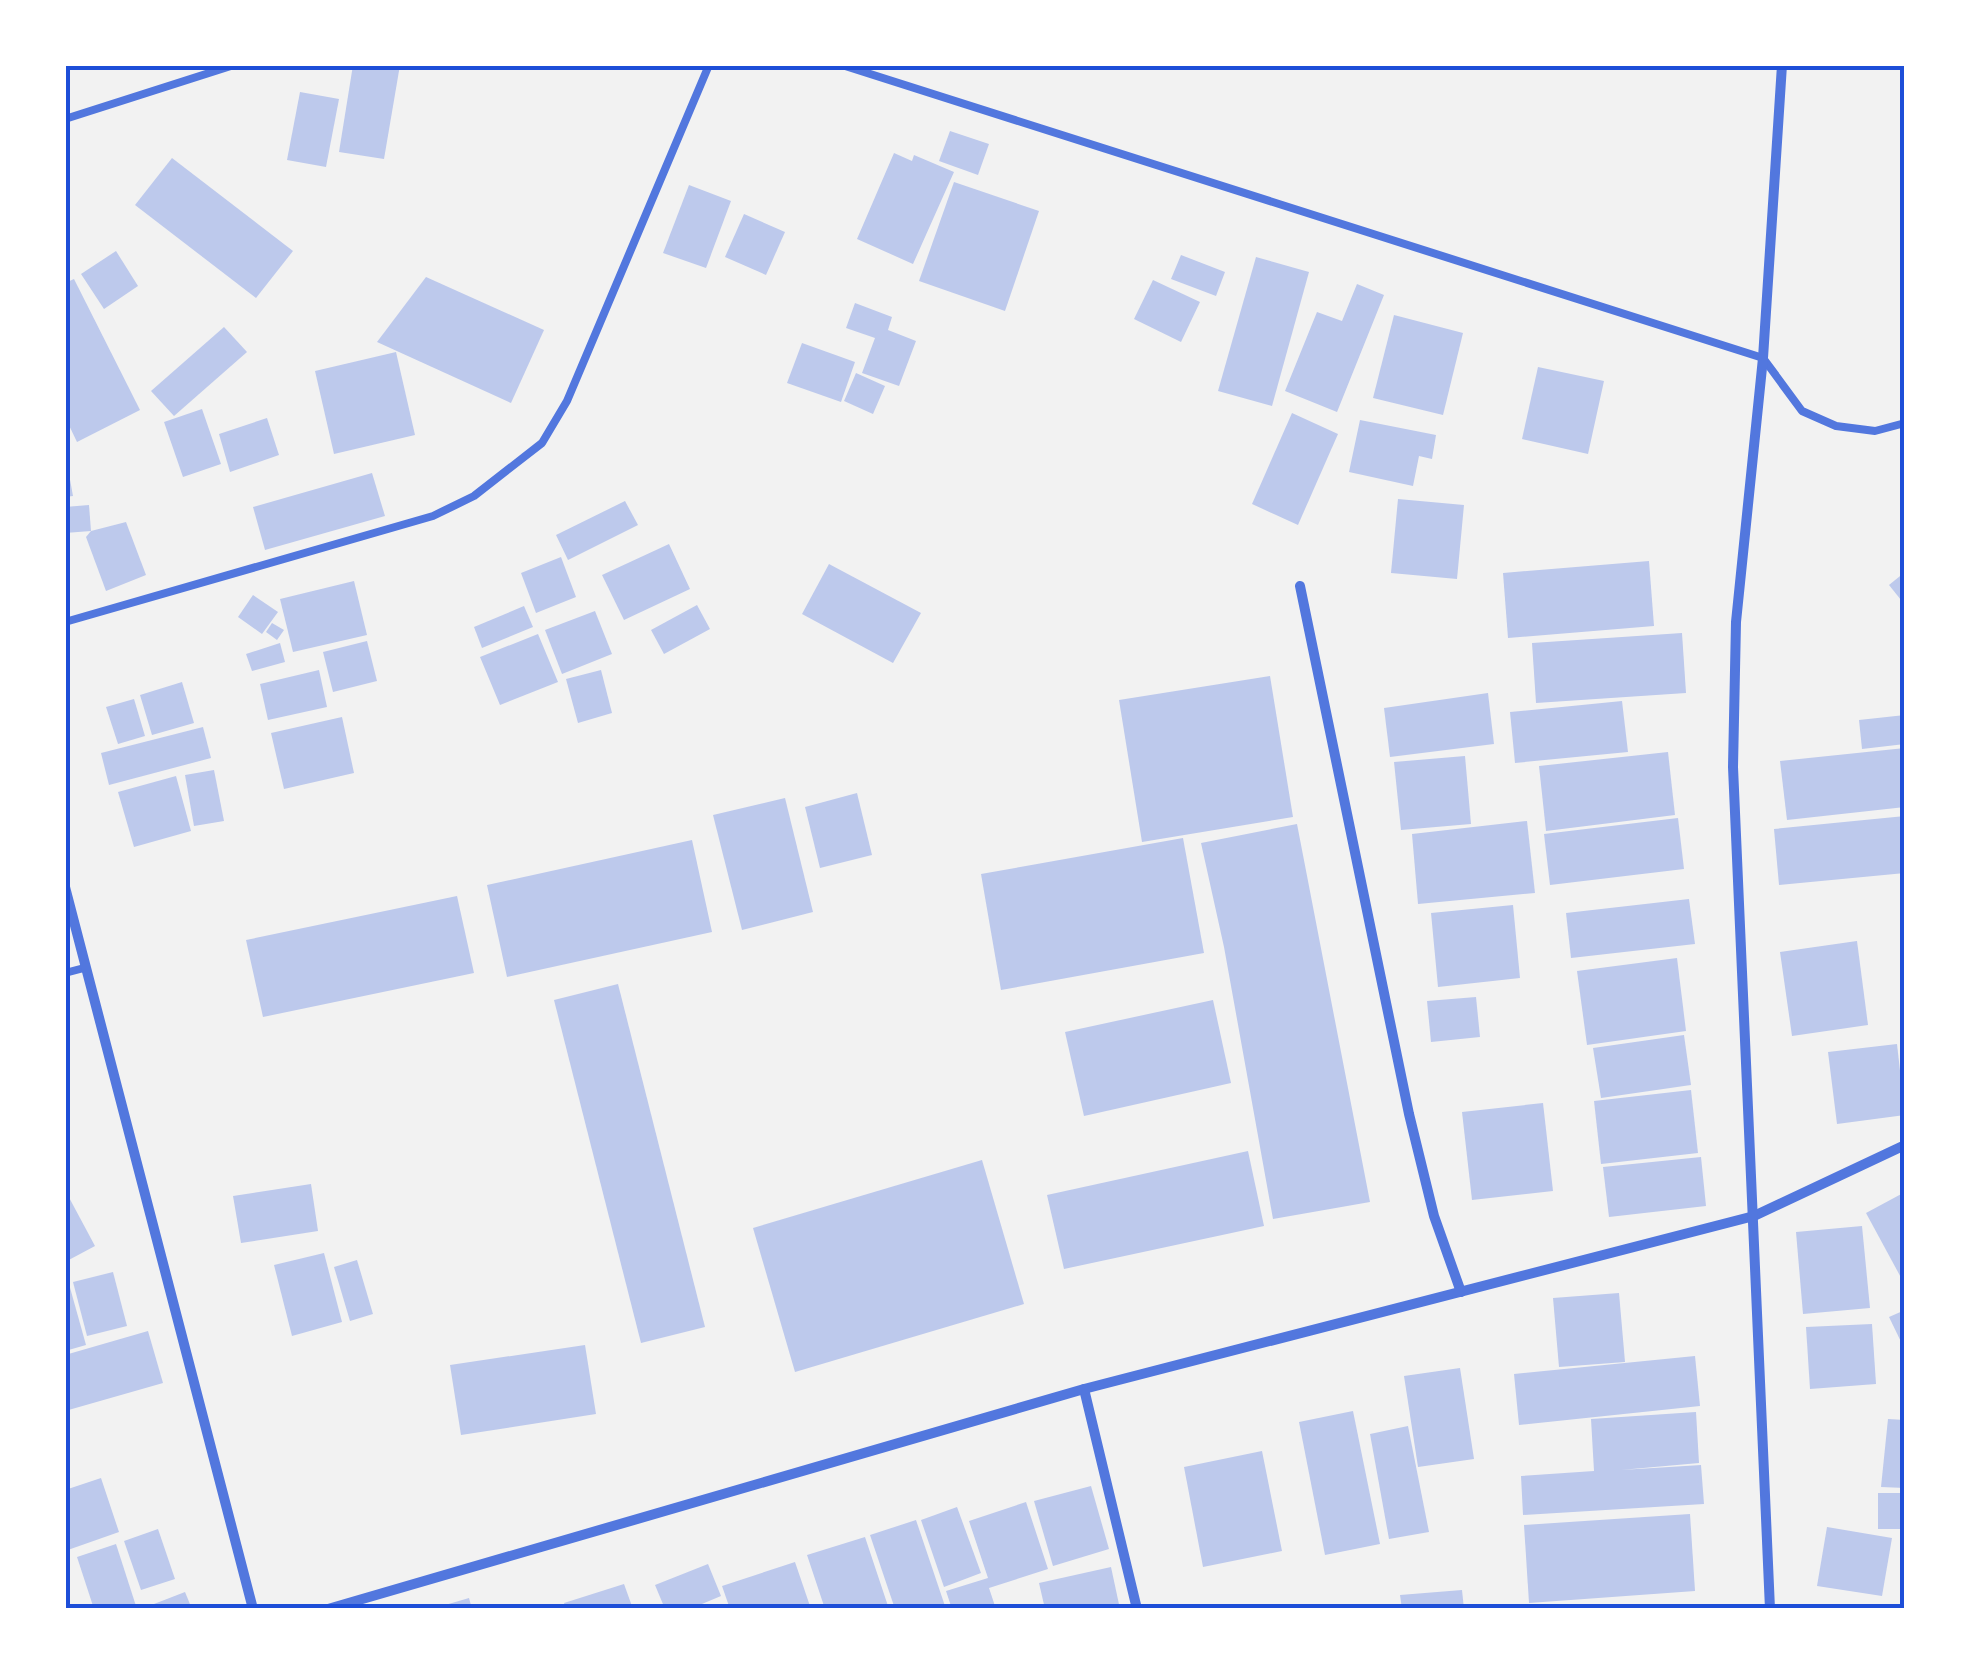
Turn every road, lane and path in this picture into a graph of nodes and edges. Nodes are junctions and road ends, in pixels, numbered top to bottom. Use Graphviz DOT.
graph roads {
  1 [pos="234,65"];
  2 [pos="709,65"];
  3 [pos="842,65"];
  4 [pos="1782,65"];
  5 [pos="65,118"];
  6 [pos="1763,358"];
  7 [pos="1905,422"];
  8 [pos="1300,586"];
  9 [pos="65,622"];
  10 [pos="65,887"];
  11 [pos="84,968"];
  12 [pos="65,973"];
  13 [pos="1905,1146"];
  14 [pos="1754,1216"];
  15 [pos="1461,1292"];
  16 [pos="1084,1389"];
  17 [pos="253,1609"];
  18 [pos="328,1609"];
  19 [pos="1137,1609"];
  20 [pos="1770,1609"];
  1 -- 5 [label="lane"];
  2 -- 9 [label="lane"];
  3 -- 6 [label="lane"];
  4 -- 6 [label="street"];
  6 -- 7 [label="lane"];
  6 -- 14 [label="street"];
  8 -- 15 [label="street"];
  10 -- 11 [label="street"];
  11 -- 12 [label="lane"];
  11 -- 17 [label="street"];
  13 -- 14 [label="street"];
  14 -- 15 [label="street"];
  14 -- 20 [label="street"];
  15 -- 16 [label="street"];
  16 -- 18 [label="street"];
  16 -- 19 [label="street"];
}
